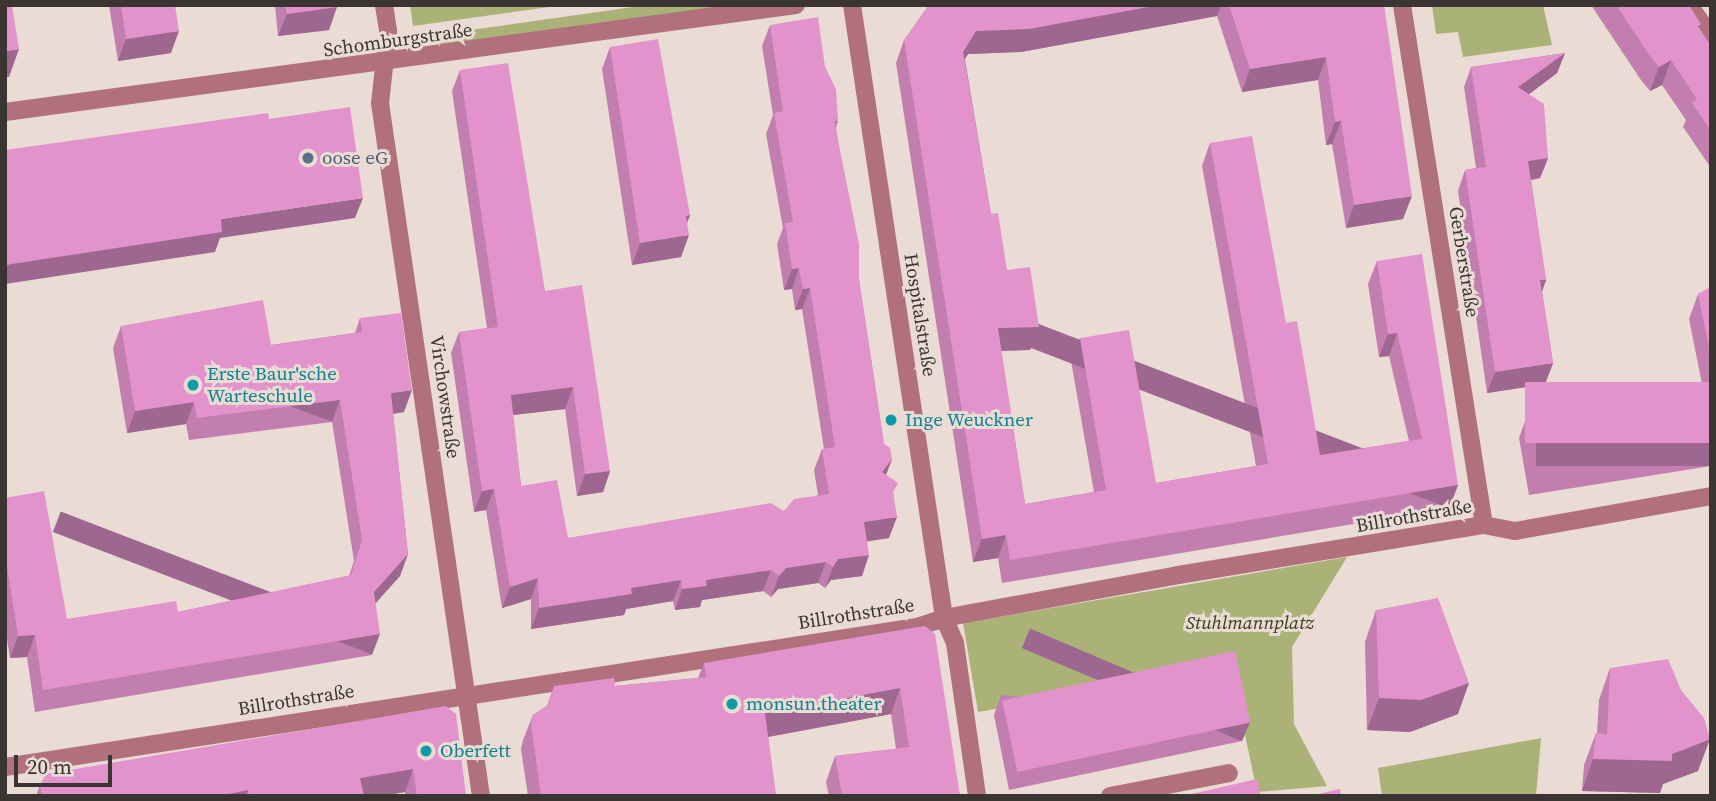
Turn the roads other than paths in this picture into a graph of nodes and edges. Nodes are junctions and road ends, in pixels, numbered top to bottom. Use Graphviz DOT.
graph roads {
  1 [pos="384,5"];
  2 [pos="796,5"];
  3 [pos="852,5"];
  4 [pos="1402,5"];
  5 [pos="1689,5"];
  6 [pos="1711,37"];
  7 [pos="384,64"];
  8 [pos="5,112"];
  9 [pos="1711,496"];
  10 [pos="1484,525"];
  11 [pos="944,618"];
  12 [pos="468,695"];
  13 [pos="5,767"];
  14 [pos="1228,773"];
  15 [pos="481,796"];
  16 [pos="977,796"];
  17 [pos="1110,796"];
  1 -- 7 [label="street, Virchowstraße"];
  2 -- 7 [label="street, Schomburgstraße"];
  3 -- 11 [label="street, Hospitalstraße"];
  4 -- 10 [label="street, Gerberstraße"];
  5 -- 6 [label="street"];
  7 -- 8 [label="street, Schomburgstraße"];
  7 -- 12 [label="street, Virchowstraße"];
  9 -- 10 [label="street, Billrothstraße"];
  10 -- 11 [label="street, Billrothstraße"];
  11 -- 12 [label="street, Billrothstraße"];
  11 -- 16 [label="street, Hospitalstraße"];
  12 -- 13 [label="street, Billrothstraße"];
  12 -- 15 [label="street, Virchowstraße"];
  14 -- 17 [label="street"];
}
